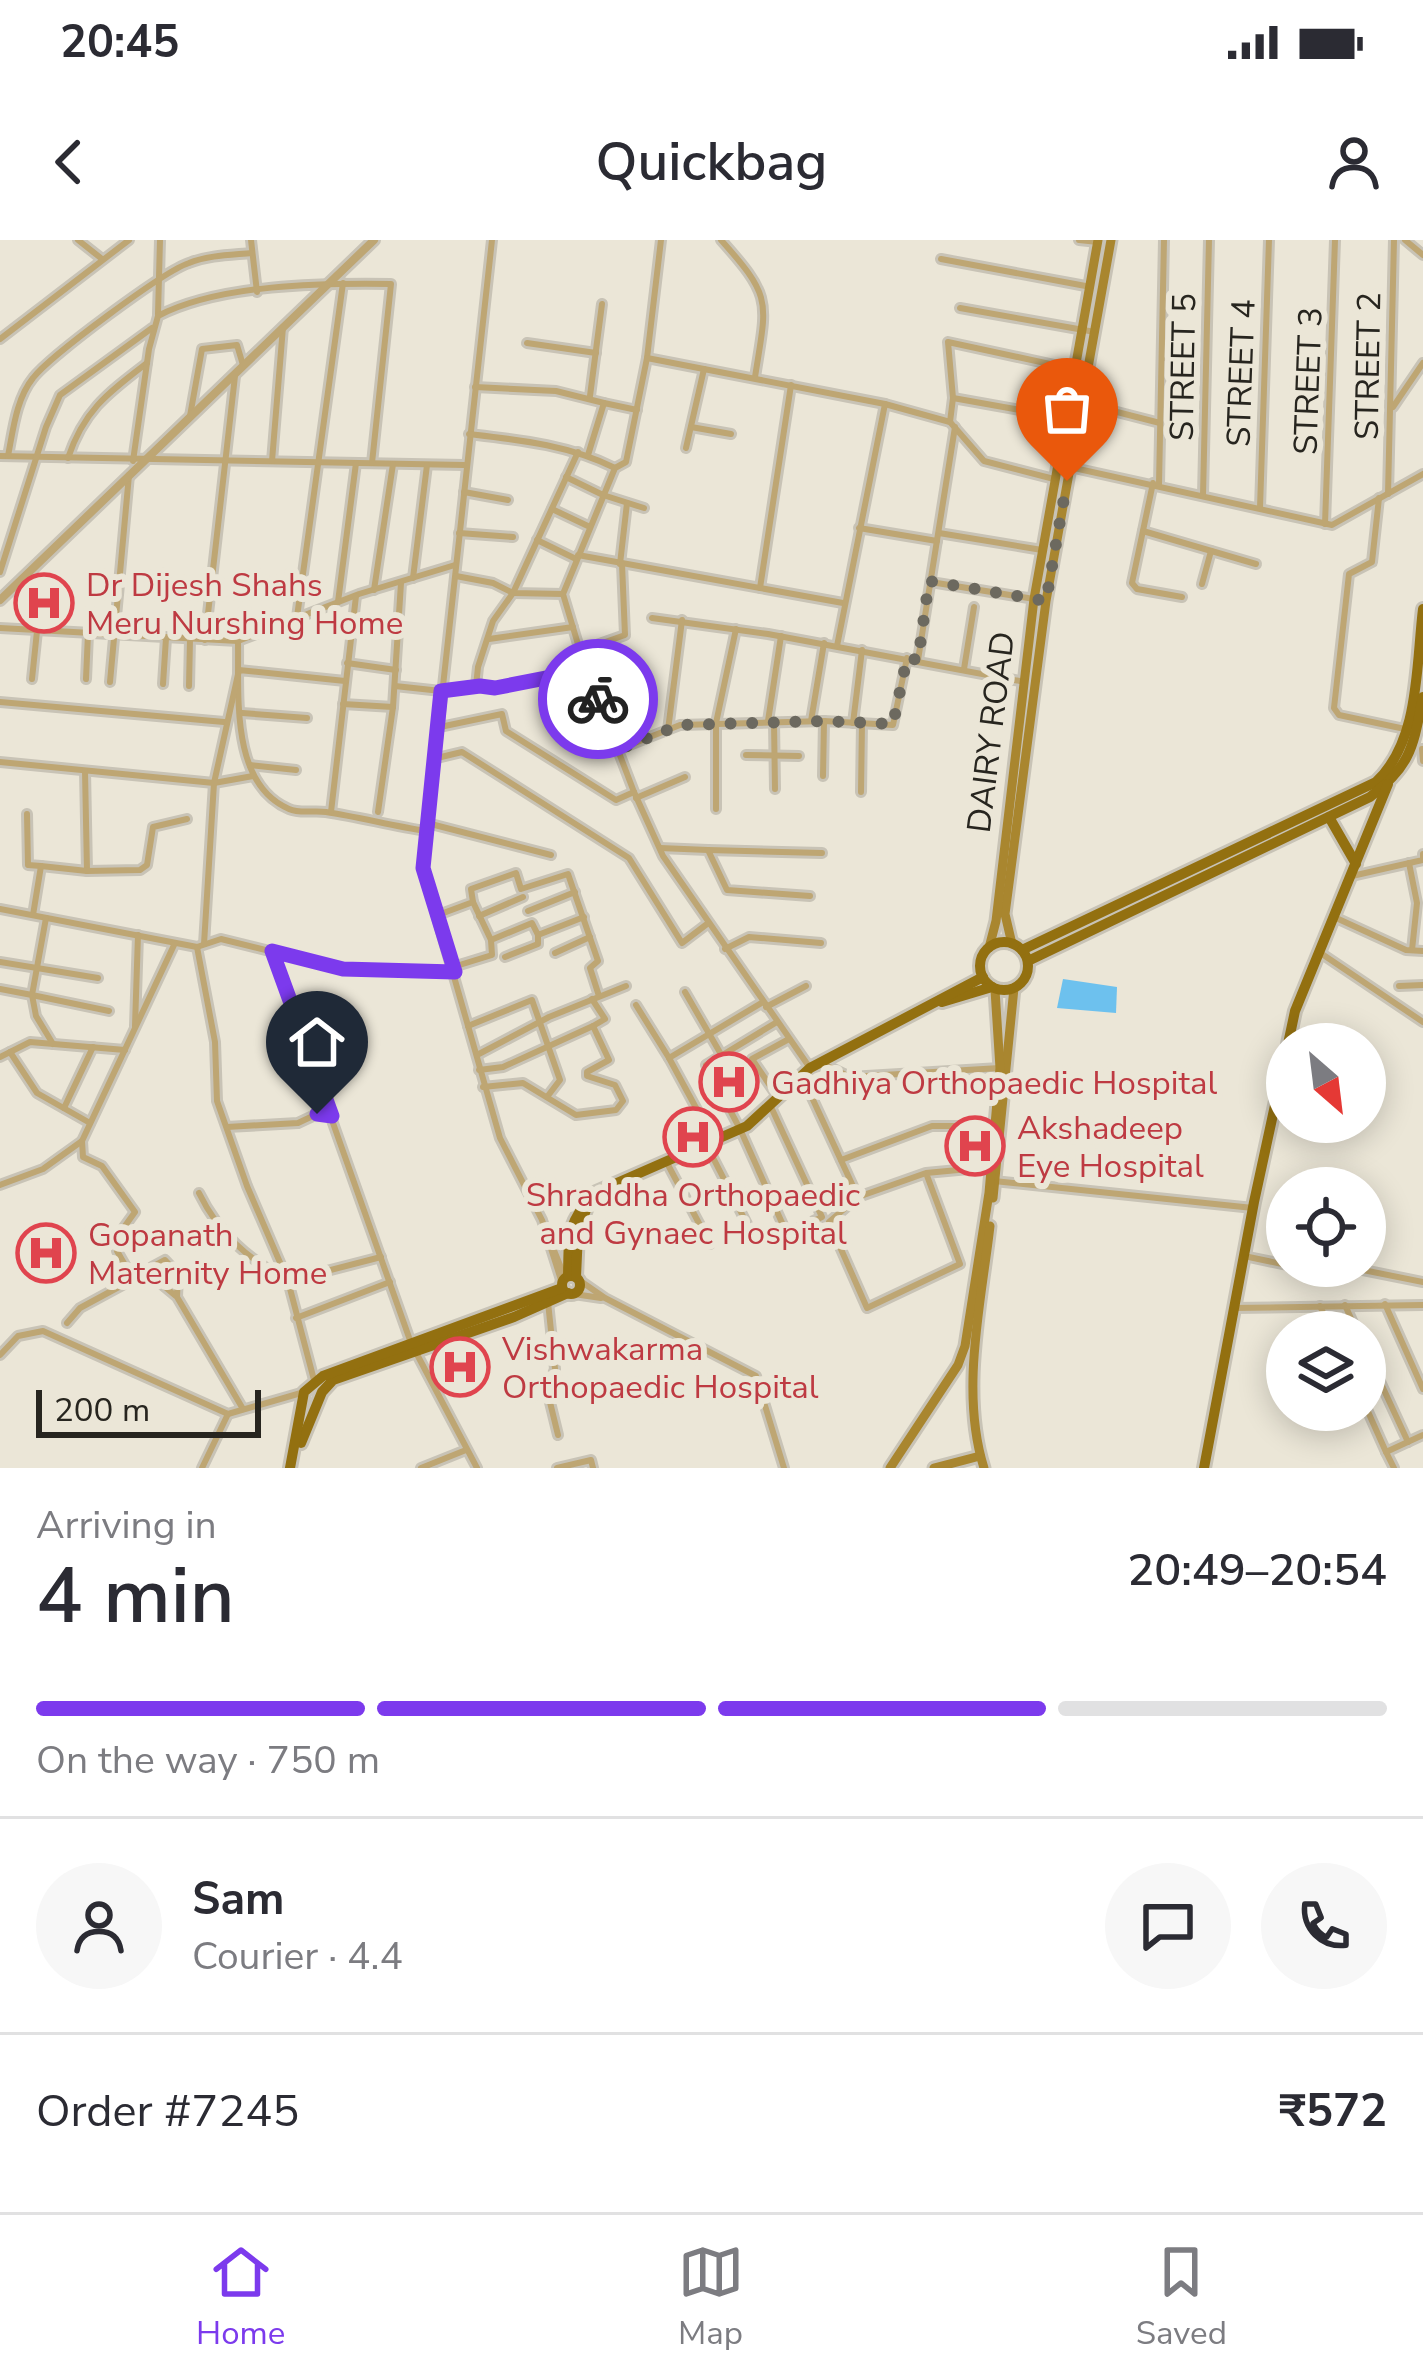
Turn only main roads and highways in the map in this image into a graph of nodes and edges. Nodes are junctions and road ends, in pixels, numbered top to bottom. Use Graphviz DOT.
graph roads {
  1 [pos="1112,240"];
  2 [pos="1098,241"];
  3 [pos="1089,332"];
  4 [pos="1040,600"];
  5 [pos="1423,609"];
  6 [pos="1419,676"];
  7 [pos="1029,682"];
  8 [pos="1423,697"];
  9 [pos="1420,753"];
  10 [pos="1389,776"];
  11 [pos="1329,817"];
  12 [pos="1354,870"];
  13 [pos="988,948"];
  14 [pos="1021,952"];
  15 [pos="982,977"];
  16 [pos="1014,988"];
  17 [pos="994,989"];
  18 [pos="939,1001"];
  19 [pos="1293,1023"];
  20 [pos="1267,1143"];
  21 [pos="992,1181"];
  22 [pos="569,1284"];
  23 [pos="413,1346"];
  24 [pos="948,1381"];
  25 [pos="317,1384"];
  26 [pos="974,1387"];
  27 [pos="980,1456"];
  28 [pos="290,1468"];
  29 [pos="890,1468"];
  30 [pos="934,1468"];
  31 [pos="984,1468"];
  32 [pos="1204,1468"];
  1 -- 3 [label="main road, DAIRY ROAD"];
  2 -- 3 [label="main road, DAIRY ROAD"];
  3 -- 4 [label="main road, DAIRY ROAD"];
  3 -- 4 [label="main road, DAIRY ROAD"];
  4 -- 7 [label="main road, DAIRY ROAD"];
  5 -- 6 [label="main road"];
  6 -- 10 [label="main road"];
  7 -- 13 [label="main road, DAIRY ROAD"];
  7 -- 14 [label="main road, DAIRY ROAD"];
  8 -- 9 [label="main road"];
  9 -- 10 [label="main road"];
  10 -- 11 [label="main road"];
  10 -- 12 [label="main road"];
  10 -- 14 [label="main road"];
  11 -- 12 [label="main road"];
  11 -- 14 [label="main road"];
  12 -- 19 [label="main road"];
  13 -- 14 [label="main road"];
  13 -- 15 [label="main road"];
  14 -- 16 [label="main road"];
  15 -- 17 [label="main road"];
  15 -- 18 [label="main road"];
  16 -- 17 [label="main road"];
  16 -- 21 [label="main road"];
  17 -- 18 [label="main road"];
  17 -- 21 [label="main road"];
  18 -- 22 [label="main road"];
  20 -- 32 [label="main road"];
  21 -- 24 [label="main road"];
  21 -- 26 [label="main road"];
  22 -- 23 [label="main road"];
  22 -- 23 [label="main road"];
  23 -- 25 [label="main road"];
  24 -- 26 [label="main road"];
  24 -- 29 [label="main road"];
  25 -- 28 [label="main road"];
  25 -- 28 [label="main road"];
  26 -- 27 [label="main road"];
  27 -- 30 [label="main road"];
  27 -- 31 [label="main road"];
}
